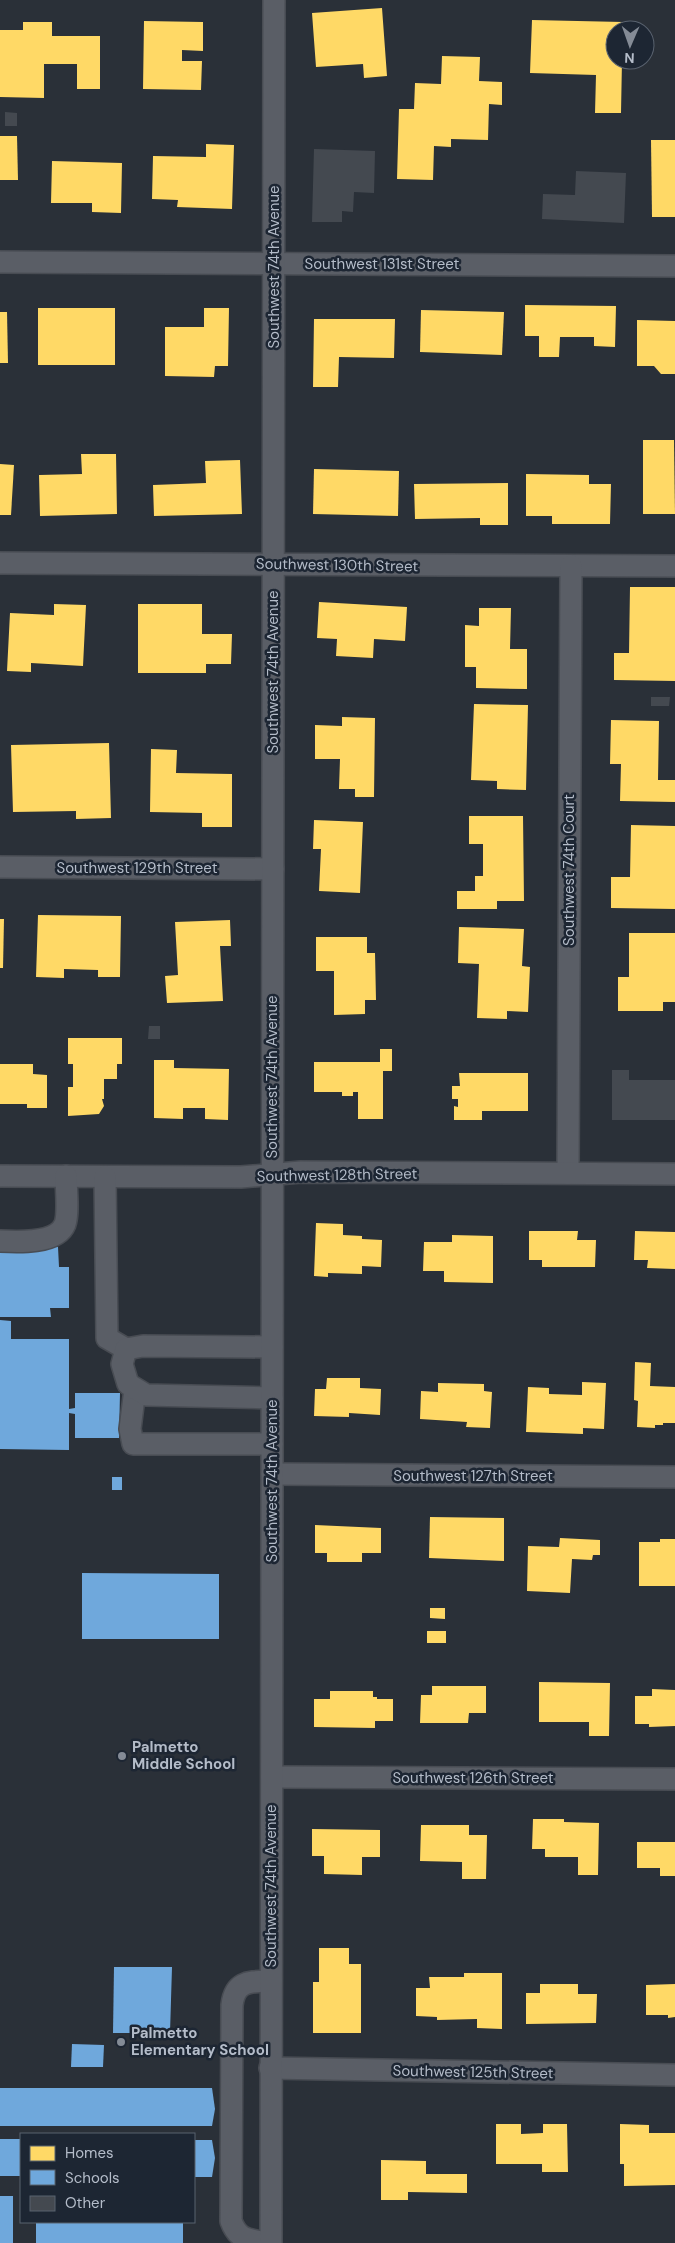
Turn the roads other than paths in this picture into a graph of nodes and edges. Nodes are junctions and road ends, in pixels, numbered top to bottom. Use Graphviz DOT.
graph roads {
  1 [pos="274,0"];
  2 [pos="0,262"];
  3 [pos="274,264"];
  4 [pos="675,266"];
  5 [pos="0,563"];
  6 [pos="273,565"];
  7 [pos="571,566"];
  8 [pos="675,566"];
  9 [pos="0,867"];
  10 [pos="273,869"];
  11 [pos="568,1173"];
  12 [pos="675,1174"];
  13 [pos="272,1175"];
  14 [pos="0,1176"];
  15 [pos="66,1176"];
  16 [pos="104,1176"];
  17 [pos="0,1242"];
  18 [pos="272,1347"];
  19 [pos="126,1349"];
  20 [pos="135,1389"];
  21 [pos="272,1398"];
  22 [pos="272,1444"];
  23 [pos="272,1474"];
  24 [pos="675,1477"];
  25 [pos="272,1777"];
  26 [pos="675,1779"];
  27 [pos="271,1981"];
  28 [pos="270,2068"];
  29 [pos="675,2075"];
  30 [pos="266,2243"];
  31 [pos="271,2243"];
  1 -- 3 [label="street, Southwest 74th Avenue"];
  2 -- 3 [label="street, Southwest 131st Street"];
  3 -- 4 [label="street, Southwest 131st Street"];
  3 -- 6 [label="street, Southwest 74th Avenue"];
  5 -- 6 [label="street, Southwest 130th Street"];
  6 -- 7 [label="street, Southwest 130th Street"];
  6 -- 10 [label="street, Southwest 74th Avenue"];
  7 -- 8 [label="street, Southwest 130th Street"];
  7 -- 11 [label="street, Southwest 74th Court"];
  9 -- 10 [label="street, Southwest 129th Street"];
  10 -- 13 [label="street, Southwest 74th Avenue"];
  11 -- 12 [label="street, Southwest 128th Street"];
  11 -- 13 [label="street, Southwest 128th Street"];
  13 -- 16 [label="street, Southwest 128th Street"];
  13 -- 18 [label="street, Southwest 74th Avenue"];
  14 -- 15 [label="street, Southwest 128th Street"];
  15 -- 16 [label="street, Southwest 128th Street"];
  15 -- 17 [label="street"];
  16 -- 19 [label="street"];
  18 -- 19 [label="street"];
  18 -- 21 [label="street, Southwest 74th Avenue"];
  19 -- 20 [label="street"];
  20 -- 21 [label="street"];
  20 -- 22 [label="street"];
  21 -- 22 [label="street, Southwest 74th Avenue"];
  22 -- 23 [label="street, Southwest 74th Avenue"];
  23 -- 24 [label="street, Southwest 127th Street"];
  23 -- 25 [label="street, Southwest 74th Avenue"];
  25 -- 26 [label="street, Southwest 126th Street"];
  25 -- 27 [label="street, Southwest 74th Avenue"];
  27 -- 28 [label="street, Southwest 74th Avenue"];
  27 -- 30 [label="street"];
  28 -- 29 [label="street, Southwest 125th Street"];
  28 -- 31 [label="street, Southwest 74th Avenue"];
}
